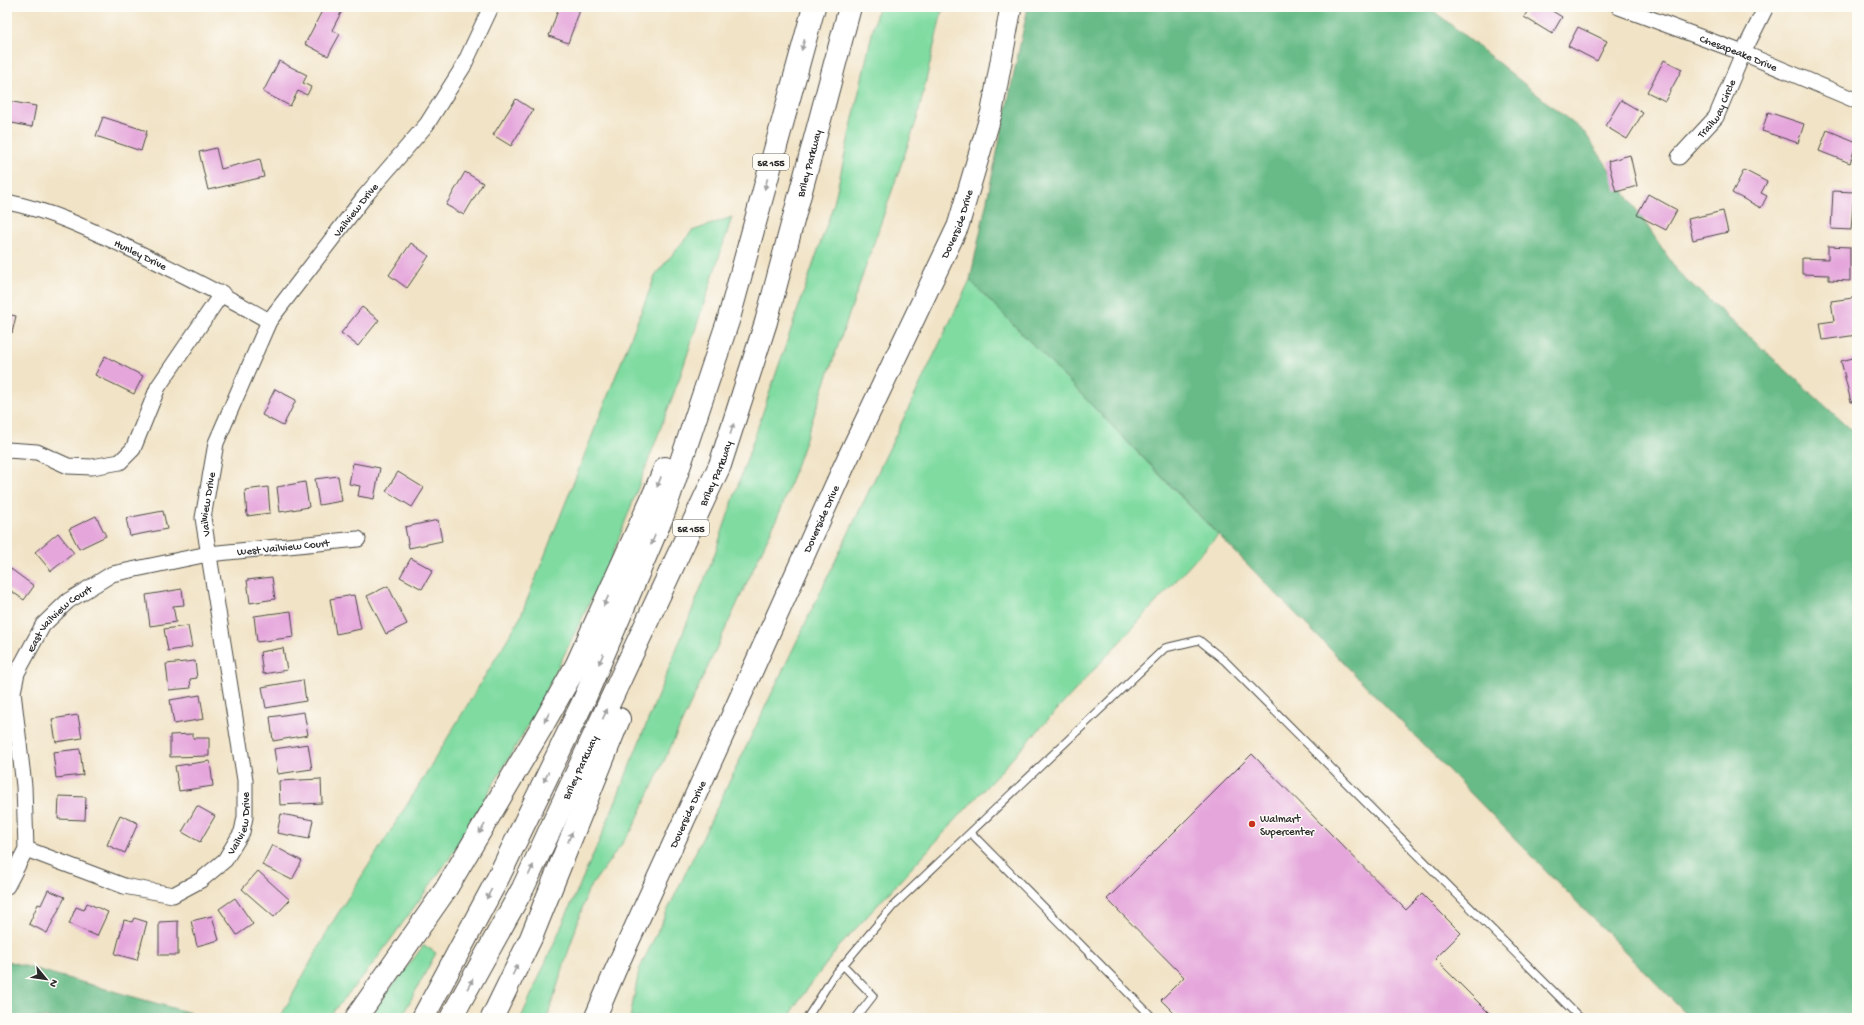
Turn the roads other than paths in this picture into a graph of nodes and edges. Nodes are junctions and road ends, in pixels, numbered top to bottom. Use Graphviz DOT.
graph roads {
  1 [pos="491,7"];
  2 [pos="814,7"];
  3 [pos="850,7"];
  4 [pos="1011,7"];
  5 [pos="1619,7"];
  6 [pos="1766,7"];
  7 [pos="1743,53"];
  8 [pos="1857,101"];
  9 [pos="1679,157"];
  10 [pos="7,202"];
  11 [pos="222,293"];
  12 [pos="729,318"];
  13 [pos="270,321"];
  14 [pos="7,450"];
  15 [pos="720,465"];
  16 [pos="358,539"];
  17 [pos="208,554"];
  18 [pos="971,833"];
  19 [pos="26,849"];
  20 [pos="7,886"];
  21 [pos="843,965"];
  22 [pos="356,1018"];
  23 [pos="423,1018"];
  24 [pos="451,1018"];
  25 [pos="492,1018"];
  26 [pos="595,1018"];
  27 [pos="807,1018"];
  28 [pos="856,1018"];
  29 [pos="1153,1018"];
  30 [pos="1580,1018"];
  1 -- 13 [label="street, Vailview Drive"];
  2 -- 12 [label="highway, SR 155, one-way"];
  15 -- 3 [label="highway, Briley Parkway / SR 155, one-way"];
  4 -- 26 [label="street, Doverside Drive"];
  5 -- 7 [label="street, Chesapeake Drive"];
  6 -- 7 [label="street, Trailway Circle"];
  7 -- 8 [label="street, Chesapeake Drive"];
  7 -- 9 [label="street, Trailway Circle"];
  10 -- 11 [label="street, Hunley Drive"];
  11 -- 13 [label="street, Hunley Drive"];
  11 -- 14 [label="street"];
  12 -- 22 [label="highway, one-way"];
  12 -- 23 [label="highway, SR 155, one-way"];
  13 -- 17 [label="street, Vailview Drive"];
  24 -- 15 [label="highway, Briley Parkway / SR 155, one-way"];
  25 -- 15 [label="highway, one-way"];
  16 -- 17 [label="street, West Vailview Court"];
  17 -- 19 [label="street, East Vailview Court"];
  17 -- 19 [label="street, Vailview Drive"];
  18 -- 21 [label="lane"];
  18 -- 29 [label="lane"];
  18 -- 30 [label="lane"];
  19 -- 20 [label="street, East Vailview Court"];
  21 -- 27 [label="lane"];
  21 -- 28 [label="lane"];
}
